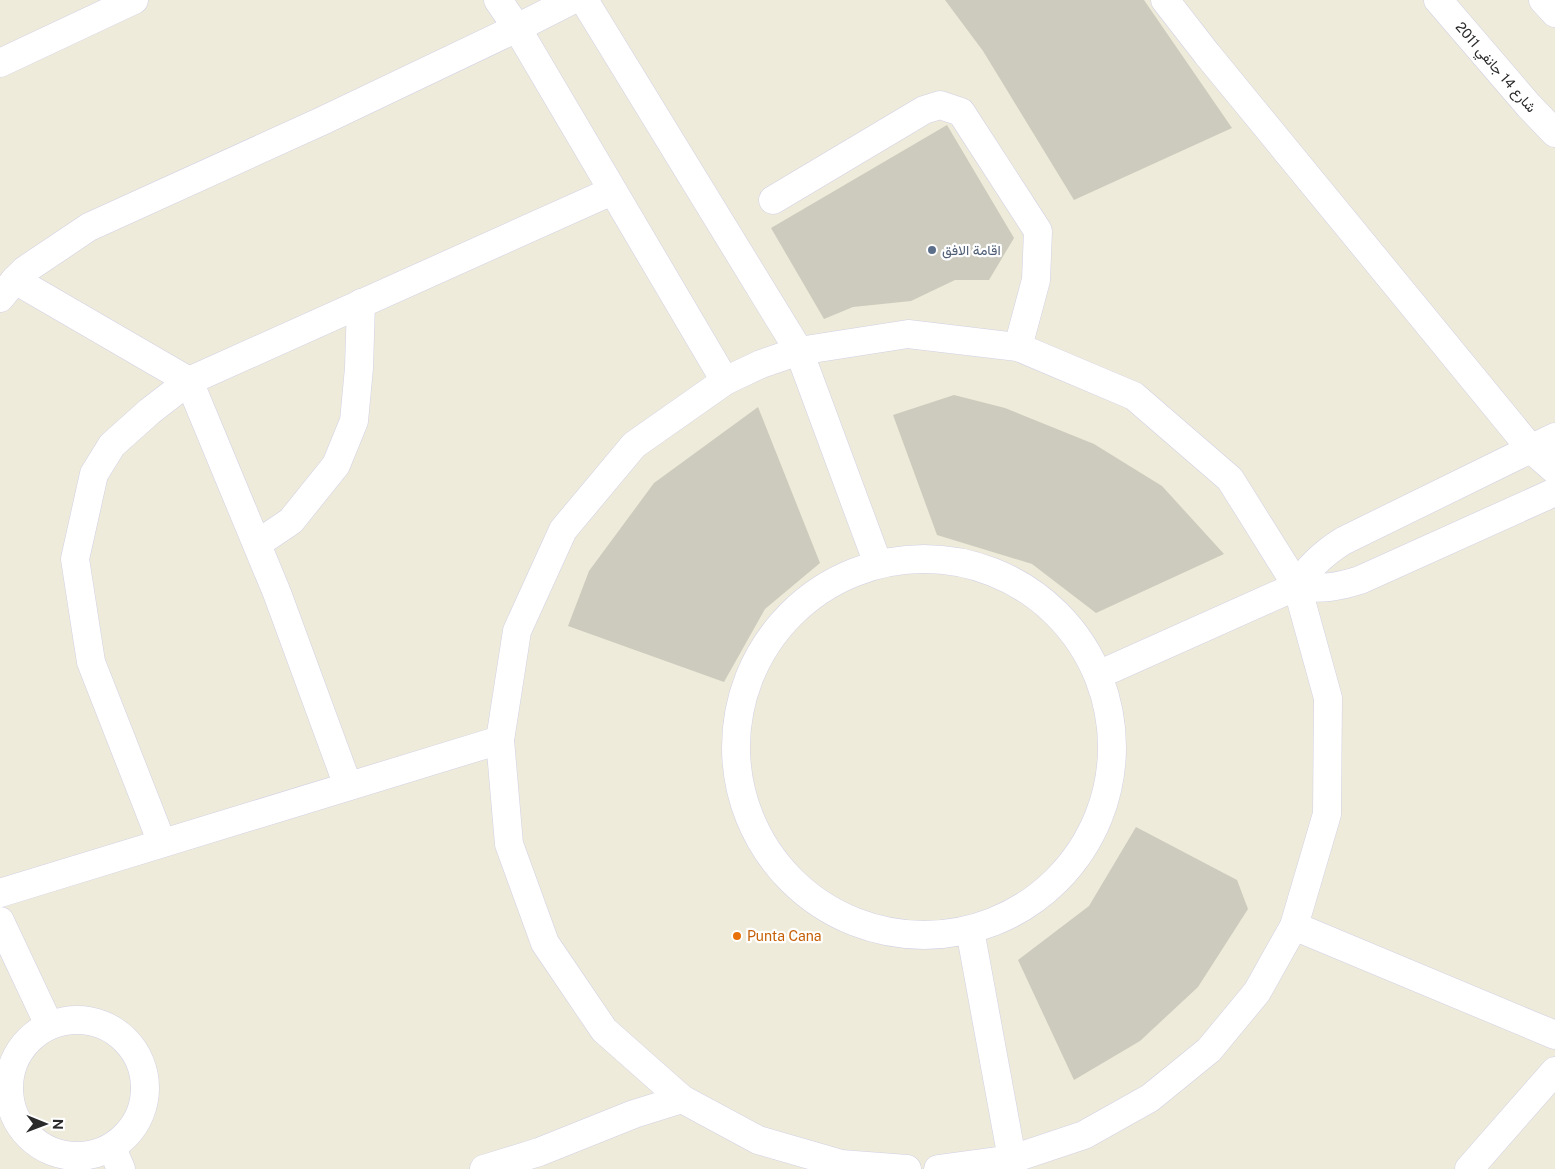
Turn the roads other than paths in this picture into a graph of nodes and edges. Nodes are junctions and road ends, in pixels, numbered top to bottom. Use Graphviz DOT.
graph roads {
  1 [pos="134,0"];
  2 [pos="498,0"];
  3 [pos="572,0"];
  4 [pos="584,0"];
  5 [pos="1165,0"];
  6 [pos="1438,0"];
  7 [pos="1543,0"];
  8 [pos="1555,13"];
  9 [pos="517,28"];
  10 [pos="0,63"];
  11 [pos="1555,133"];
  12 [pos="612,191"];
  13 [pos="774,200"];
  14 [pos="7,289"];
  15 [pos="361,304"];
  16 [pos="1018,347"];
  17 [pos="800,351"];
  18 [pos="189,381"];
  19 [pos="725,381"];
  20 [pos="1555,437"];
  21 [pos="1531,449"];
  22 [pos="1555,470"];
  23 [pos="1555,492"];
  24 [pos="257,544"];
  25 [pos="878,564"];
  26 [pos="1297,586"];
  27 [pos="1098,675"];
  28 [pos="500,740"];
  29 [pos="348,786"];
  30 [pos="162,843"];
  31 [pos="0,893"];
  32 [pos="0,922"];
  33 [pos="1294,926"];
  34 [pos="970,930"];
  35 [pos="49,1025"];
  36 [pos="1555,1035"];
  37 [pos="1555,1071"];
  38 [pos="682,1099"];
  39 [pos="6,1109"];
  40 [pos="117,1158"];
  41 [pos="543,1160"];
  42 [pos="1013,1166"];
  43 [pos="484,1169"];
  44 [pos="907,1169"];
  45 [pos="938,1169"];
  46 [pos="1470,1169"];
  1 -- 10 [label="street"];
  2 -- 9 [label="street"];
  3 -- 9 [label="street"];
  4 -- 17 [label="street"];
  5 -- 21 [label="street"];
  6 -- 11 [label="street, شارع 14 جانفي 2011"];
  7 -- 8 [label="street"];
  9 -- 12 [label="street"];
  9 -- 14 [label="street"];
  12 -- 15 [label="street"];
  12 -- 19 [label="street"];
  13 -- 16 [label="street"];
  14 -- 18 [label="street"];
  15 -- 18 [label="street"];
  15 -- 24 [label="street"];
  16 -- 17 [label="street"];
  16 -- 26 [label="street"];
  17 -- 19 [label="street"];
  17 -- 25 [label="street"];
  18 -- 24 [label="street"];
  18 -- 30 [label="street"];
  19 -- 28 [label="street"];
  20 -- 21 [label="street"];
  21 -- 22 [label="street"];
  21 -- 26 [label="street"];
  23 -- 26 [label="street"];
  24 -- 29 [label="street"];
  25 -- 27 [label="street"];
  25 -- 34 [label="street"];
  26 -- 27 [label="street"];
  26 -- 33 [label="street"];
  27 -- 34 [label="street"];
  28 -- 29 [label="street"];
  28 -- 38 [label="street"];
  29 -- 30 [label="street"];
  30 -- 31 [label="street"];
  32 -- 35 [label="street"];
  33 -- 36 [label="street"];
  33 -- 42 [label="street"];
  34 -- 42 [label="street"];
  35 -- 39 [label="street"];
  35 -- 40 [label="street"];
  37 -- 46 [label="street"];
  38 -- 41 [label="street"];
  38 -- 44 [label="street"];
  39 -- 40 [label="street"];
  41 -- 43 [label="street"];
  42 -- 45 [label="street"];
}
